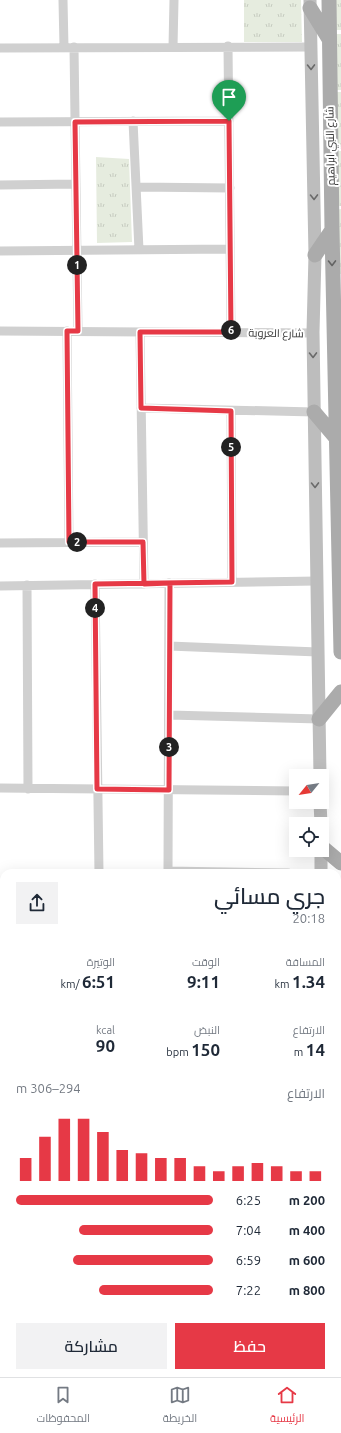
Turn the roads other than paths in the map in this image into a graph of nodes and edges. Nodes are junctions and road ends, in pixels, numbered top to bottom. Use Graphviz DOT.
graph roads {
  1 [pos="63,0"];
  2 [pos="174,0"];
  3 [pos="329,0"];
  4 [pos="310,4"];
  5 [pos="329,39"];
  6 [pos="228,46"];
  7 [pos="74,47"];
  8 [pos="174,47"];
  9 [pos="310,47"];
  10 [pos="0,48"];
  11 [pos="64,48"];
  12 [pos="134,121"];
  13 [pos="229,121"];
  14 [pos="0,122"];
  15 [pos="75,122"];
  16 [pos="76,184"];
  17 [pos="0,185"];
  18 [pos="138,187"];
  19 [pos="230,188"];
  20 [pos="332,230"];
  21 [pos="230,249"];
  22 [pos="77,250"];
  23 [pos="139,250"];
  24 [pos="0,251"];
  25 [pos="315,255"];
  26 [pos="0,330"];
  27 [pos="67,331"];
  28 [pos="78,331"];
  29 [pos="140,332"];
  30 [pos="231,332"];
  31 [pos="313,333"];
  32 [pos="338,362"];
  33 [pos="338,384"];
  34 [pos="141,408"];
  35 [pos="231,411"];
  36 [pos="314,412"];
  37 [pos="336,438"];
  38 [pos="69,542"];
  39 [pos="143,542"];
  40 [pos="0,543"];
  41 [pos="317,581"];
  42 [pos="232,582"];
  43 [pos="170,583"];
  44 [pos="95,584"];
  45 [pos="144,584"];
  46 [pos="27,585"];
  47 [pos="0,586"];
  48 [pos="169,646"];
  49 [pos="318,652"];
  50 [pos="341,652"];
  51 [pos="341,692"];
  52 [pos="169,715"];
  53 [pos="319,719"];
  54 [pos="320,769"];
  55 [pos="0,788"];
  56 [pos="28,788"];
  57 [pos="97,789"];
  58 [pos="169,790"];
  59 [pos="289,791"];
  60 [pos="329,853"];
  61 [pos="321,857"];
  62 [pos="341,863"];
  63 [pos="99,869"];
  64 [pos="168,869"];
  65 [pos="321,869"];
  1 -- 11 [label="street"];
  2 -- 8 [label="street"];
  3 -- 5 [label="main road, شارع النبي ابراهيم"];
  4 -- 5 [label="main road"];
  4 -- 9 [label="street"];
  5 -- 20 [label="main road, شارع النبي ابراهيم"];
  6 -- 8 [label="street"];
  6 -- 9 [label="street"];
  6 -- 13 [label="street"];
  7 -- 8 [label="street"];
  7 -- 11 [label="street"];
  7 -- 15 [label="street"];
  9 -- 25 [label="street, one-way"];
  10 -- 11 [label="street"];
  12 -- 13 [label="street"];
  12 -- 15 [label="street"];
  12 -- 18 [label="street"];
  13 -- 19 [label="street"];
  14 -- 15 [label="street"];
  15 -- 16 [label="street"];
  16 -- 17 [label="street"];
  16 -- 22 [label="street"];
  18 -- 19 [label="street"];
  18 -- 23 [label="street"];
  19 -- 21 [label="street"];
  20 -- 25 [label="main road"];
  20 -- 32 [label="main road, شارع النبي ابراهيم, one-way"];
  21 -- 23 [label="street"];
  21 -- 30 [label="street"];
  22 -- 23 [label="street"];
  22 -- 24 [label="street"];
  22 -- 28 [label="street"];
  25 -- 31 [label="street"];
  26 -- 27 [label="street, شارع العروبة"];
  27 -- 28 [label="street, شارع العروبة"];
  27 -- 38 [label="street"];
  28 -- 29 [label="street, شارع العروبة"];
  29 -- 30 [label="street, شارع العروبة"];
  29 -- 34 [label="street"];
  30 -- 31 [label="street, شارع العروبة"];
  31 -- 36 [label="street, one-way"];
  32 -- 33 [label="main road, شارع النبي ابراهيم"];
  33 -- 37 [label="main road, شارع النبي ابراهيم"];
  34 -- 35 [label="street"];
  34 -- 39 [label="street"];
  35 -- 36 [label="street"];
  35 -- 42 [label="street"];
  36 -- 37 [label="main road"];
  36 -- 41 [label="street, one-way"];
  37 -- 50 [label="main road, شارع النبي ابراهيم"];
  38 -- 39 [label="street"];
  38 -- 40 [label="street"];
  39 -- 45 [label="street"];
  41 -- 42 [label="street"];
  41 -- 49 [label="street"];
  42 -- 43 [label="street"];
  43 -- 45 [label="street"];
  43 -- 48 [label="street"];
  44 -- 45 [label="street"];
  44 -- 46 [label="street"];
  44 -- 57 [label="street"];
  46 -- 47 [label="street"];
  46 -- 56 [label="street"];
  48 -- 49 [label="street"];
  48 -- 52 [label="street"];
  49 -- 53 [label="street"];
  51 -- 53 [label="main road"];
  52 -- 53 [label="street"];
  52 -- 58 [label="street"];
  53 -- 54 [label="street"];
  55 -- 56 [label="street"];
  56 -- 57 [label="street"];
  57 -- 58 [label="street"];
  57 -- 63 [label="street"];
  58 -- 59 [label="street"];
  58 -- 64 [label="street"];
  60 -- 62 [label="main road"];
  61 -- 65 [label="street"];
}
